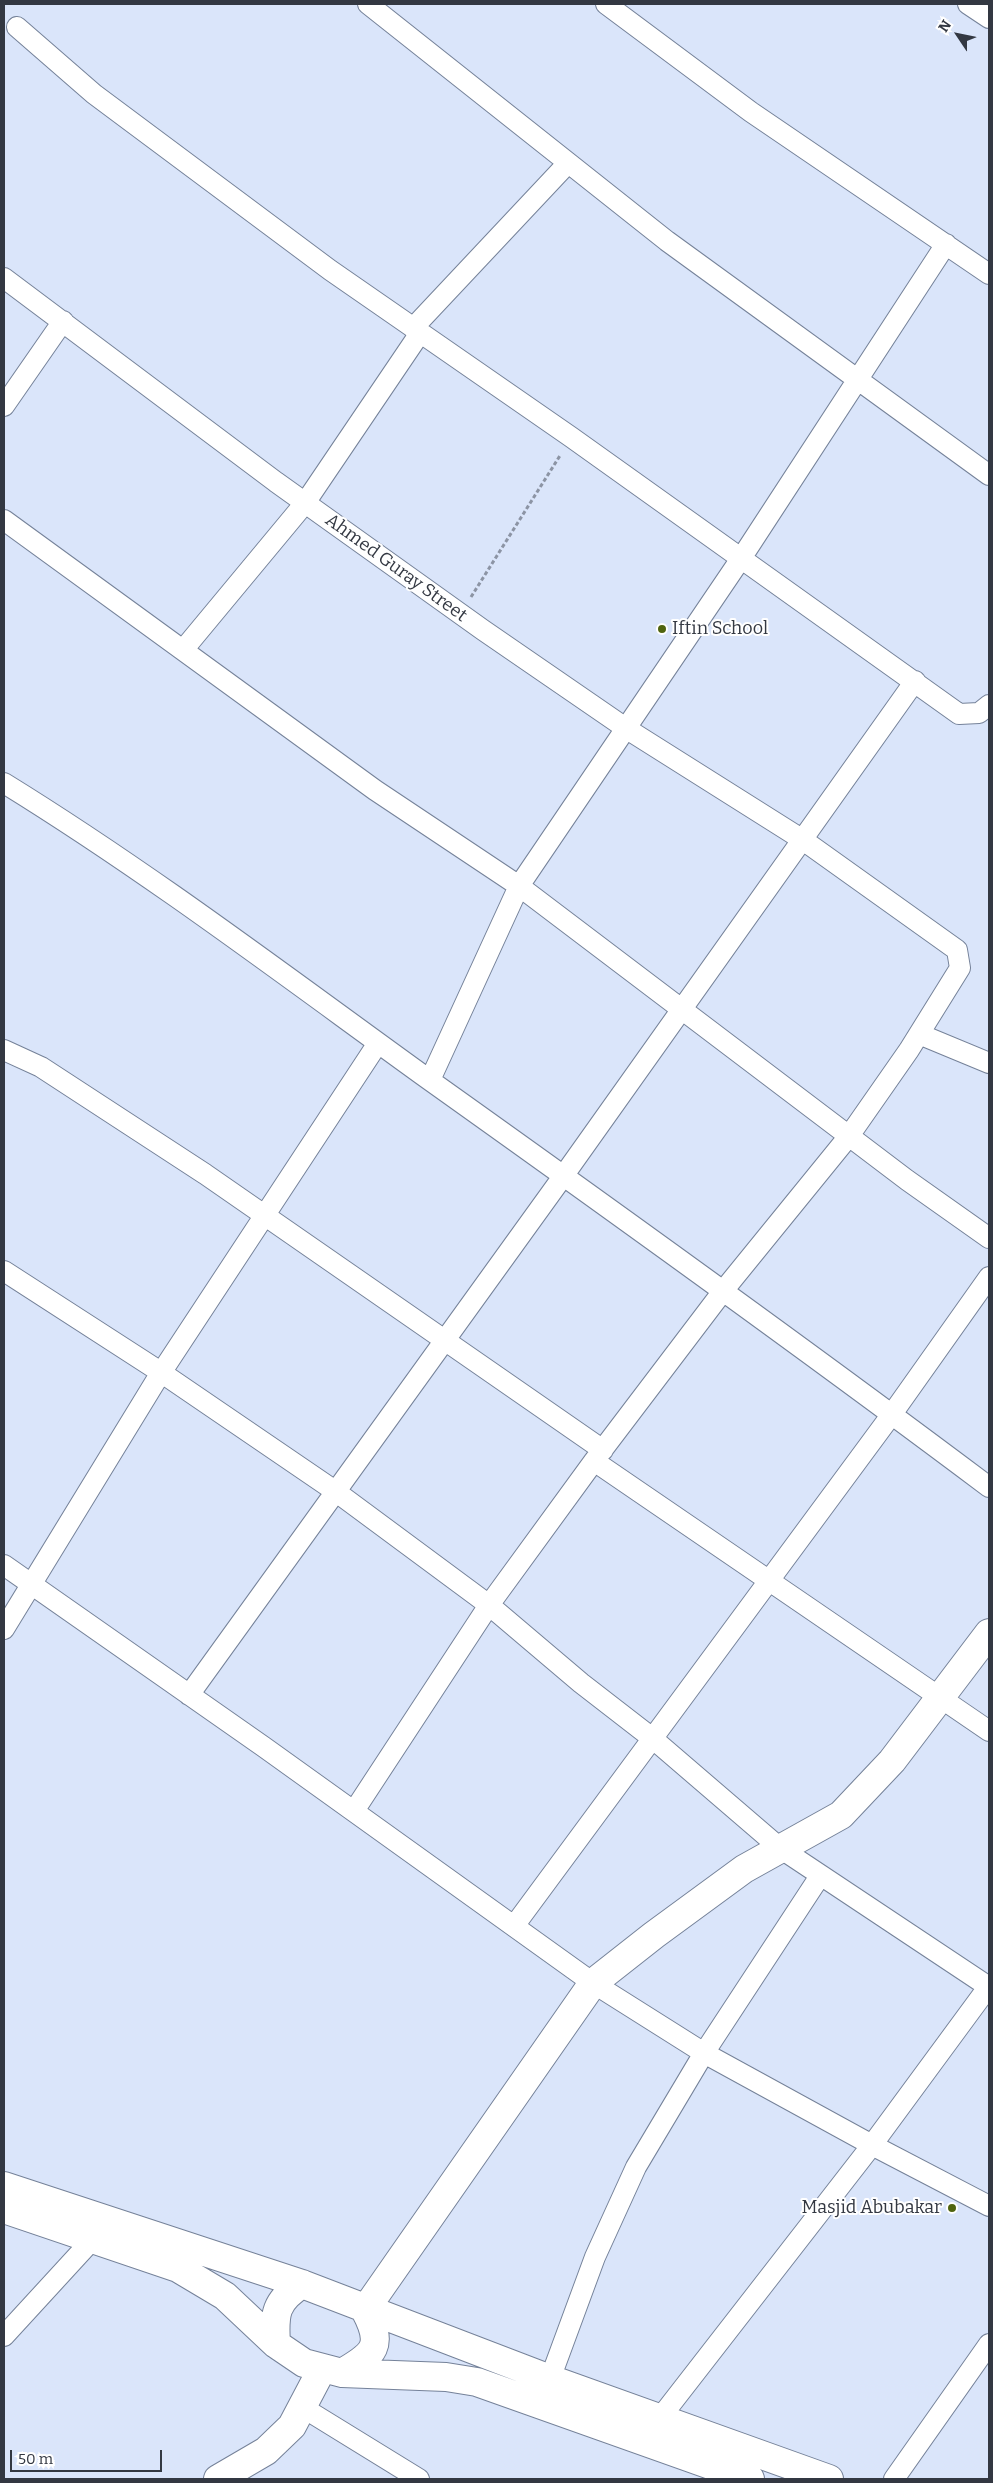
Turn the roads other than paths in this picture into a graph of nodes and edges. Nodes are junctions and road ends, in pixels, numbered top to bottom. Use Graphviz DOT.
graph roads {
  1 [pos="368,4"];
  2 [pos="606,4"];
  3 [pos="968,4"];
  4 [pos="989,18"];
  5 [pos="17,27"];
  6 [pos="568,163"];
  7 [pos="946,244"];
  8 [pos="989,274"];
  9 [pos="4,278"];
  10 [pos="63,320"];
  11 [pos="417,330"];
  12 [pos="858,379"];
  13 [pos="4,406"];
  14 [pos="989,476"];
  15 [pos="305,503"];
  16 [pos="4,520"];
  17 [pos="742,558"];
  18 [pos="183,650"];
  19 [pos="915,681"];
  20 [pos="989,705"];
  21 [pos="627,728"];
  22 [pos="4,783"];
  23 [pos="803,840"];
  24 [pos="520,886"];
  25 [pos="682,1008"];
  26 [pos="919,1034"];
  27 [pos="378,1043"];
  28 [pos="4,1050"];
  29 [pos="989,1063"];
  30 [pos="430,1080"];
  31 [pos="849,1136"];
  32 [pos="564,1175"];
  33 [pos="265,1215"];
  34 [pos="989,1238"];
  35 [pos="4,1271"];
  36 [pos="989,1277"];
  37 [pos="723,1291"];
  38 [pos="444,1340"];
  39 [pos="162,1373"];
  40 [pos="892,1414"];
  41 [pos="598,1456"];
  42 [pos="989,1486"];
  43 [pos="335,1492"];
  44 [pos="4,1565"];
  45 [pos="767,1581"];
  46 [pos="31,1585"];
  47 [pos="489,1605"];
  48 [pos="4,1629"];
  49 [pos="989,1633"];
  50 [pos="189,1695"];
  51 [pos="940,1698"];
  52 [pos="989,1731"];
  53 [pos="652,1738"];
  54 [pos="354,1811"];
  55 [pos="780,1848"];
  56 [pos="820,1876"];
  57 [pos="514,1926"];
  58 [pos="593,1983"];
  59 [pos="989,1986"];
  60 [pos="704,2053"];
  61 [pos="872,2145"];
  62 [pos="4,2186"];
  63 [pos="989,2206"];
  64 [pos="4,2209"];
  65 [pos="92,2239"];
  66 [pos="302,2284"];
  67 [pos="365,2310"];
  68 [pos="4,2336"];
  69 [pos="276,2344"];
  70 [pos="989,2344"];
  71 [pos="332,2371"];
  72 [pos="550,2379"];
  73 [pos="302,2407"];
  74 [pos="660,2418"];
  75 [pos="739,2477"];
  76 [pos="218,2479"];
  77 [pos="419,2479"];
  78 [pos="829,2479"];
  79 [pos="894,2479"];
  1 -- 6 [label="street"];
  2 -- 7 [label="street"];
  3 -- 4 [label="street"];
  5 -- 11 [label="street"];
  6 -- 11 [label="street"];
  6 -- 12 [label="street"];
  7 -- 8 [label="street"];
  7 -- 12 [label="street"];
  9 -- 10 [label="street, Ahmed Guray Street"];
  10 -- 13 [label="street"];
  10 -- 15 [label="street, Ahmed Guray Street"];
  11 -- 15 [label="street"];
  11 -- 17 [label="street"];
  12 -- 14 [label="street"];
  12 -- 17 [label="street"];
  15 -- 18 [label="street"];
  15 -- 21 [label="street, Ahmed Guray Street"];
  16 -- 18 [label="street"];
  17 -- 19 [label="street"];
  17 -- 21 [label="street"];
  18 -- 24 [label="street"];
  19 -- 20 [label="street"];
  19 -- 23 [label="street"];
  21 -- 23 [label="street, Ahmed Guray Street"];
  21 -- 24 [label="street"];
  22 -- 27 [label="street"];
  23 -- 25 [label="street"];
  23 -- 26 [label="street, Ahmed Guray Street"];
  24 -- 25 [label="street"];
  24 -- 30 [label="street"];
  25 -- 31 [label="street"];
  25 -- 32 [label="street"];
  26 -- 29 [label="street"];
  26 -- 31 [label="street, Ahmed Guray Street"];
  27 -- 30 [label="street"];
  27 -- 33 [label="street"];
  28 -- 33 [label="street"];
  30 -- 32 [label="street"];
  31 -- 34 [label="street"];
  31 -- 37 [label="street, Ahmed Guray Street"];
  32 -- 37 [label="street"];
  32 -- 38 [label="street"];
  33 -- 38 [label="street"];
  33 -- 39 [label="street"];
  35 -- 39 [label="street"];
  36 -- 40 [label="street"];
  37 -- 40 [label="street"];
  37 -- 41 [label="street, Ahmed Guray Street"];
  38 -- 41 [label="street"];
  38 -- 43 [label="street"];
  39 -- 43 [label="street"];
  39 -- 46 [label="street"];
  40 -- 42 [label="street"];
  40 -- 45 [label="street"];
  41 -- 45 [label="street"];
  41 -- 47 [label="street, Ahmed Guray Street"];
  43 -- 47 [label="street"];
  43 -- 50 [label="street"];
  44 -- 46 [label="street"];
  45 -- 51 [label="street"];
  45 -- 53 [label="street"];
  46 -- 48 [label="street"];
  46 -- 50 [label="street"];
  47 -- 53 [label="street"];
  47 -- 54 [label="street, Ahmed Guray Street"];
  49 -- 51 [label="main road"];
  50 -- 54 [label="street"];
  51 -- 52 [label="street"];
  51 -- 55 [label="main road"];
  53 -- 55 [label="street"];
  53 -- 57 [label="street"];
  54 -- 57 [label="street"];
  55 -- 56 [label="street"];
  55 -- 58 [label="main road"];
  56 -- 59 [label="street"];
  56 -- 60 [label="street"];
  57 -- 58 [label="street"];
  58 -- 60 [label="street"];
  58 -- 67 [label="main road"];
  59 -- 61 [label="street"];
  60 -- 61 [label="street"];
  60 -- 72 [label="street"];
  61 -- 63 [label="street"];
  61 -- 74 [label="street"];
  62 -- 66 [label="main road"];
  64 -- 65 [label="main road"];
  65 -- 68 [label="street"];
  65 -- 69 [label="main road"];
  66 -- 67 [label="main road"];
  66 -- 69 [label="main road"];
  67 -- 71 [label="main road"];
  67 -- 72 [label="main road"];
  69 -- 71 [label="main road"];
  70 -- 79 [label="street"];
  71 -- 73 [label="main road"];
  71 -- 75 [label="main road"];
  72 -- 74 [label="main road"];
  73 -- 76 [label="main road"];
  73 -- 77 [label="street"];
  74 -- 78 [label="main road"];
}
